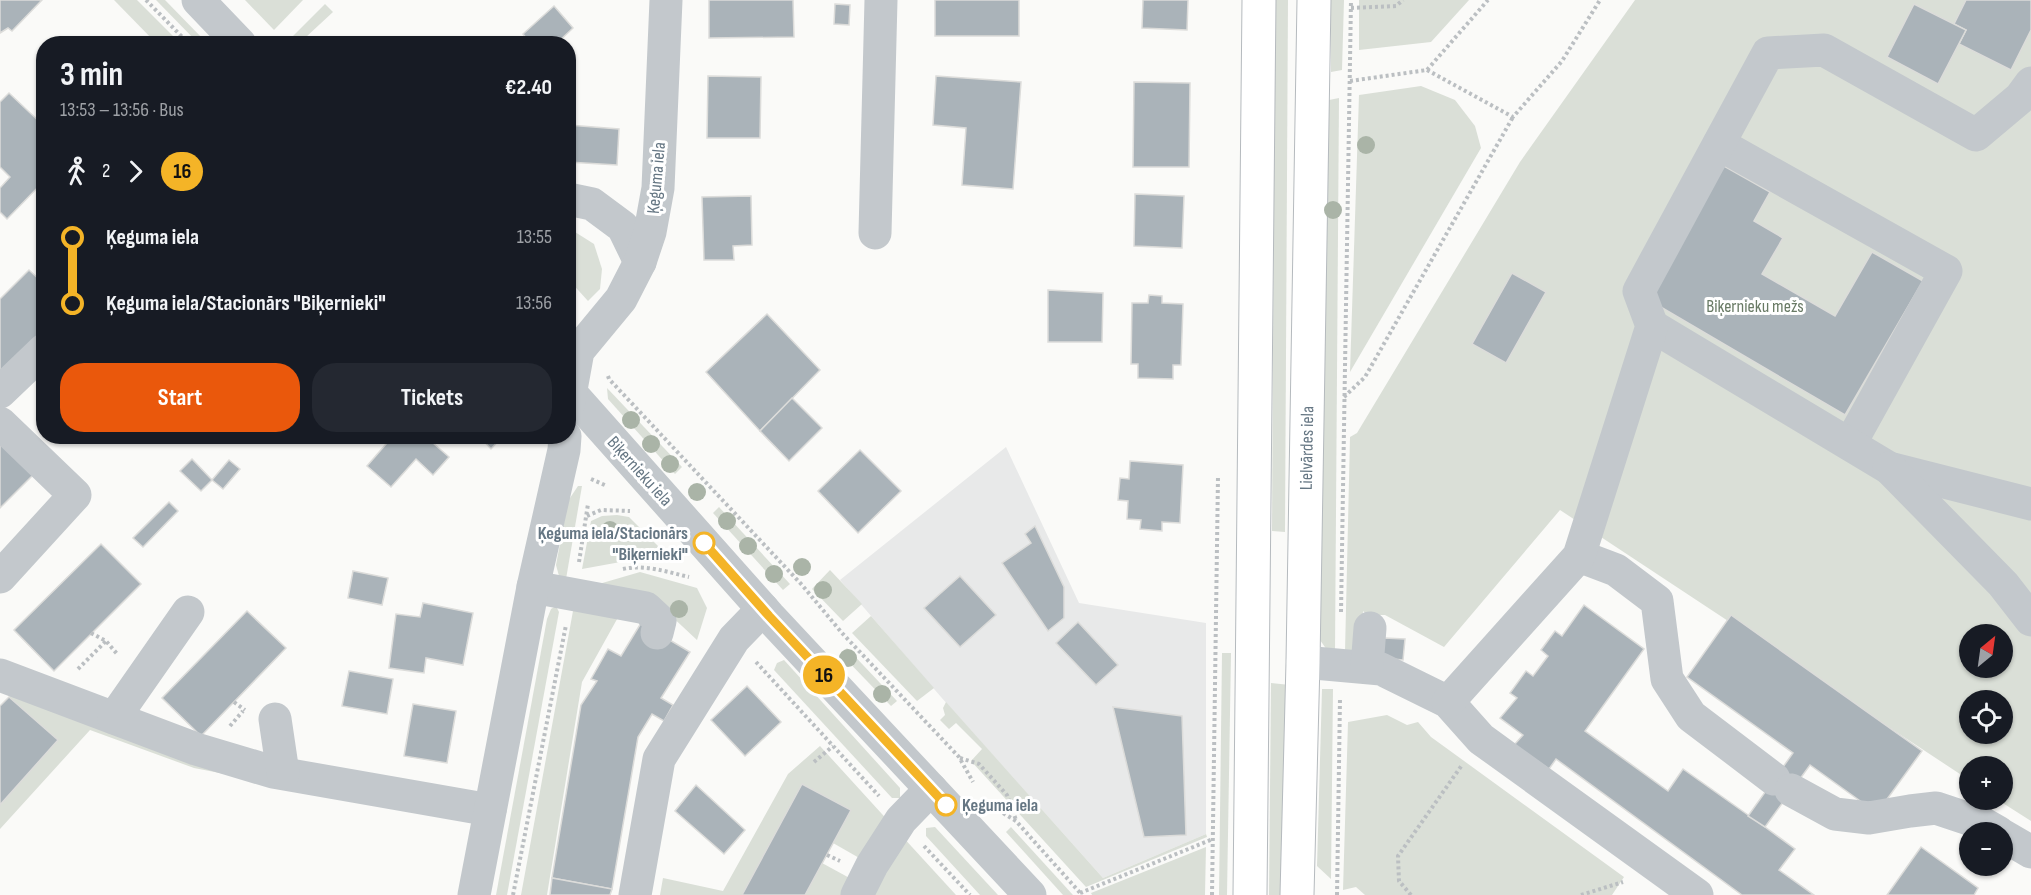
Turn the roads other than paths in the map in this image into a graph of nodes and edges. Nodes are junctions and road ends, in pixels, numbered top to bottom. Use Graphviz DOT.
graph roads {
  1 [pos="198,0"];
  2 [pos="666,0"];
  3 [pos="881,0"];
  4 [pos="1259,0"];
  5 [pos="1314,0"];
  6 [pos="232,36"];
  7 [pos="2031,83"];
  8 [pos="1719,144"];
  9 [pos="576,201"];
  10 [pos="875,233"];
  11 [pos="640,262"];
  12 [pos="1652,326"];
  13 [pos="36,358"];
  14 [pos="576,361"];
  15 [pos="0,392"];
  16 [pos="576,404"];
  17 [pos="0,423"];
  18 [pos="565,444"];
  19 [pos="1850,444"];
  20 [pos="1889,468"];
  21 [pos="2031,504"];
  22 [pos="1579,556"];
  23 [pos="0,577"];
  24 [pos="533,587"];
  25 [pos="763,609"];
  26 [pos="188,612"];
  27 [pos="2031,620"];
  28 [pos="1370,628"];
  29 [pos="657,633"];
  30 [pos="1253,660"];
  31 [pos="1303,662"];
  32 [pos="1354,666"];
  33 [pos="0,675"];
  34 [pos="1448,702"];
  35 [pos="114,718"];
  36 [pos="275,719"];
  37 [pos="283,773"];
  38 [pos="931,789"];
  39 [pos="490,810"];
  40 [pos="1978,822"];
  41 [pos="2013,841"];
  42 [pos="2031,852"];
  43 [pos="474,895"];
  44 [pos="634,895"];
  45 [pos="857,895"];
  46 [pos="1030,895"];
  47 [pos="1250,895"];
  48 [pos="1297,895"];
  49 [pos="1697,895"];
  1 -- 6 [label="street"];
  2 -- 11 [label="street, Ķeguma iela"];
  3 -- 10 [label="street"];
  4 -- 30 [label="main road"];
  5 -- 31 [label="main road, Lielvārdes iela"];
  7 -- 8 [label="street"];
  8 -- 12 [label="street"];
  8 -- 19 [label="street"];
  9 -- 11 [label="street"];
  11 -- 14 [label="street, Ķeguma iela"];
  12 -- 19 [label="street"];
  12 -- 22 [label="street"];
  13 -- 15 [label="street"];
  16 -- 25 [label="street, Biķernieku iela"];
  17 -- 23 [label="street"];
  18 -- 24 [label="street"];
  19 -- 20 [label="street"];
  20 -- 21 [label="street"];
  20 -- 27 [label="street"];
  22 -- 34 [label="street"];
  22 -- 40 [label="street"];
  24 -- 29 [label="street"];
  24 -- 39 [label="street"];
  25 -- 38 [label="street, Biķernieku iela"];
  25 -- 44 [label="street"];
  26 -- 35 [label="street"];
  28 -- 32 [label="street"];
  30 -- 31 [label="main road"];
  30 -- 47 [label="main road"];
  31 -- 32 [label="street"];
  31 -- 48 [label="main road, Lielvārdes iela"];
  32 -- 34 [label="street"];
  33 -- 35 [label="street"];
  34 -- 49 [label="street"];
  35 -- 37 [label="street"];
  36 -- 37 [label="street"];
  37 -- 39 [label="street"];
  38 -- 45 [label="street"];
  38 -- 46 [label="street, Biķernieku iela"];
  39 -- 43 [label="street"];
  41 -- 42 [label="street"];
}
